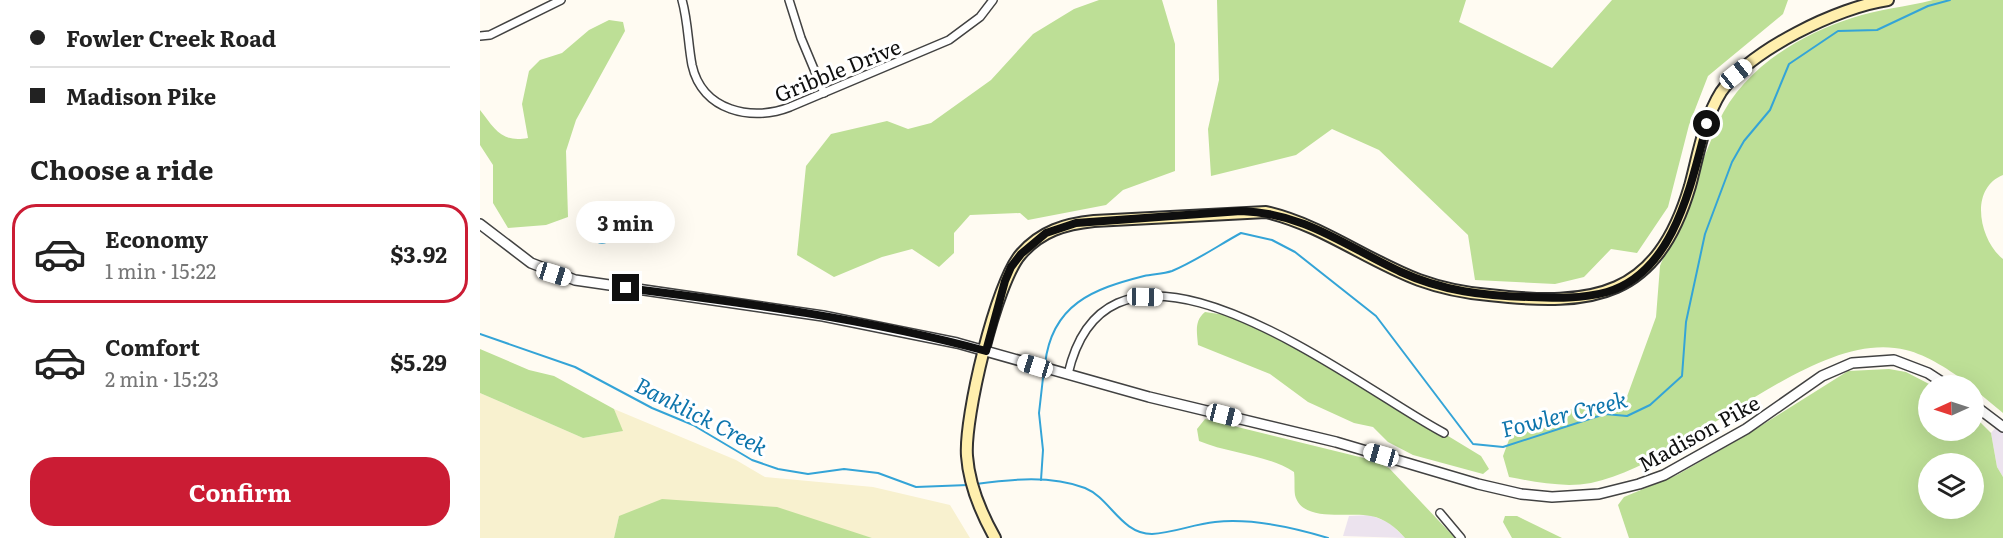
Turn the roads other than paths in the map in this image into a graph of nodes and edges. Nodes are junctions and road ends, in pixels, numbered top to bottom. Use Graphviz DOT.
graph roads {
  1 [pos="561,0"];
  2 [pos="682,0"];
  3 [pos="789,0"];
  4 [pos="993,0"];
  5 [pos="1888,0"];
  6 [pos="480,36"];
  7 [pos="824,93"];
  8 [pos="480,224"];
  9 [pos="986,351"];
  10 [pos="1068,374"];
  11 [pos="1931,375"];
  12 [pos="1984,413"];
  13 [pos="2003,427"];
  14 [pos="1444,433"];
  15 [pos="1440,513"];
  16 [pos="995,538"];
  17 [pos="1461,538"];
  1 -- 6 [label="street"];
  2 -- 7 [label="street, Gribble Drive"];
  3 -- 7 [label="street"];
  4 -- 7 [label="street, Gribble Drive"];
  5 -- 9 [label="main road"];
  8 -- 9 [label="street, Madison Pike"];
  9 -- 10 [label="street, Madison Pike"];
  9 -- 16 [label="main road"];
  10 -- 11 [label="street, Madison Pike"];
  10 -- 14 [label="street"];
  12 -- 13 [label="street"];
  15 -- 17 [label="street"];
}
